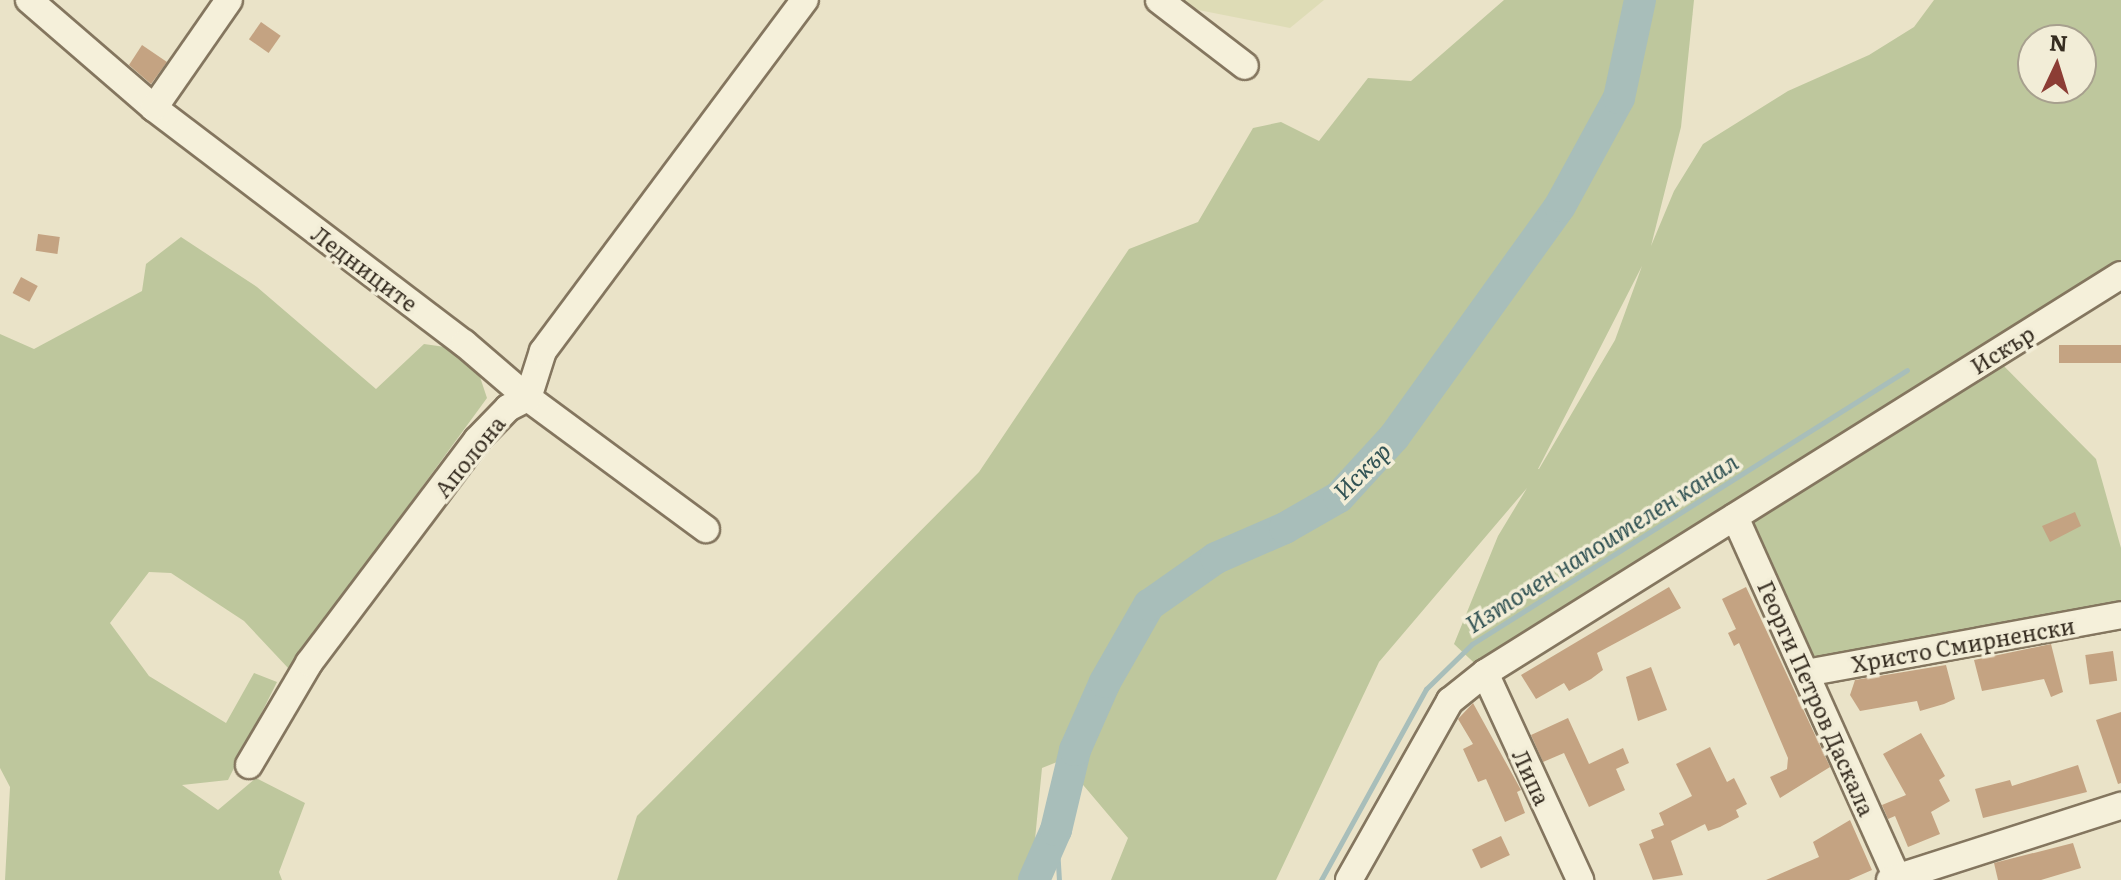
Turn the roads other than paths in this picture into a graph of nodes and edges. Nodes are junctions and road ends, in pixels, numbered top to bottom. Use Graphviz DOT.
graph roads {
  1 [pos="29,0"];
  2 [pos="229,0"];
  3 [pos="805,0"];
  4 [pos="1159,0"];
  5 [pos="1245,66"];
  6 [pos="154,108"];
  7 [pos="2121,275"];
  8 [pos="528,398"];
  9 [pos="1735,517"];
  10 [pos="706,529"];
  11 [pos="2121,615"];
  12 [pos="1485,673"];
  13 [pos="1806,673"];
  14 [pos="249,765"];
  15 [pos="2121,806"];
  16 [pos="1895,879"];
  17 [pos="1349,880"];
  18 [pos="1580,880"];
  1 -- 6 [label="street, Ледниците"];
  2 -- 6 [label="street"];
  3 -- 8 [label="street"];
  4 -- 5 [label="street"];
  6 -- 8 [label="street, Ледниците"];
  7 -- 9 [label="street, Искър"];
  8 -- 10 [label="street, Ледниците"];
  8 -- 14 [label="street, Аполона"];
  9 -- 12 [label="street, Искър"];
  9 -- 13 [label="street, Георги Петров Даскала"];
  11 -- 13 [label="street, Христо Смирненски"];
  12 -- 17 [label="street, Искър"];
  12 -- 18 [label="street, Липа"];
  13 -- 16 [label="street, Георги Петров Даскала"];
  15 -- 16 [label="street"];
}
